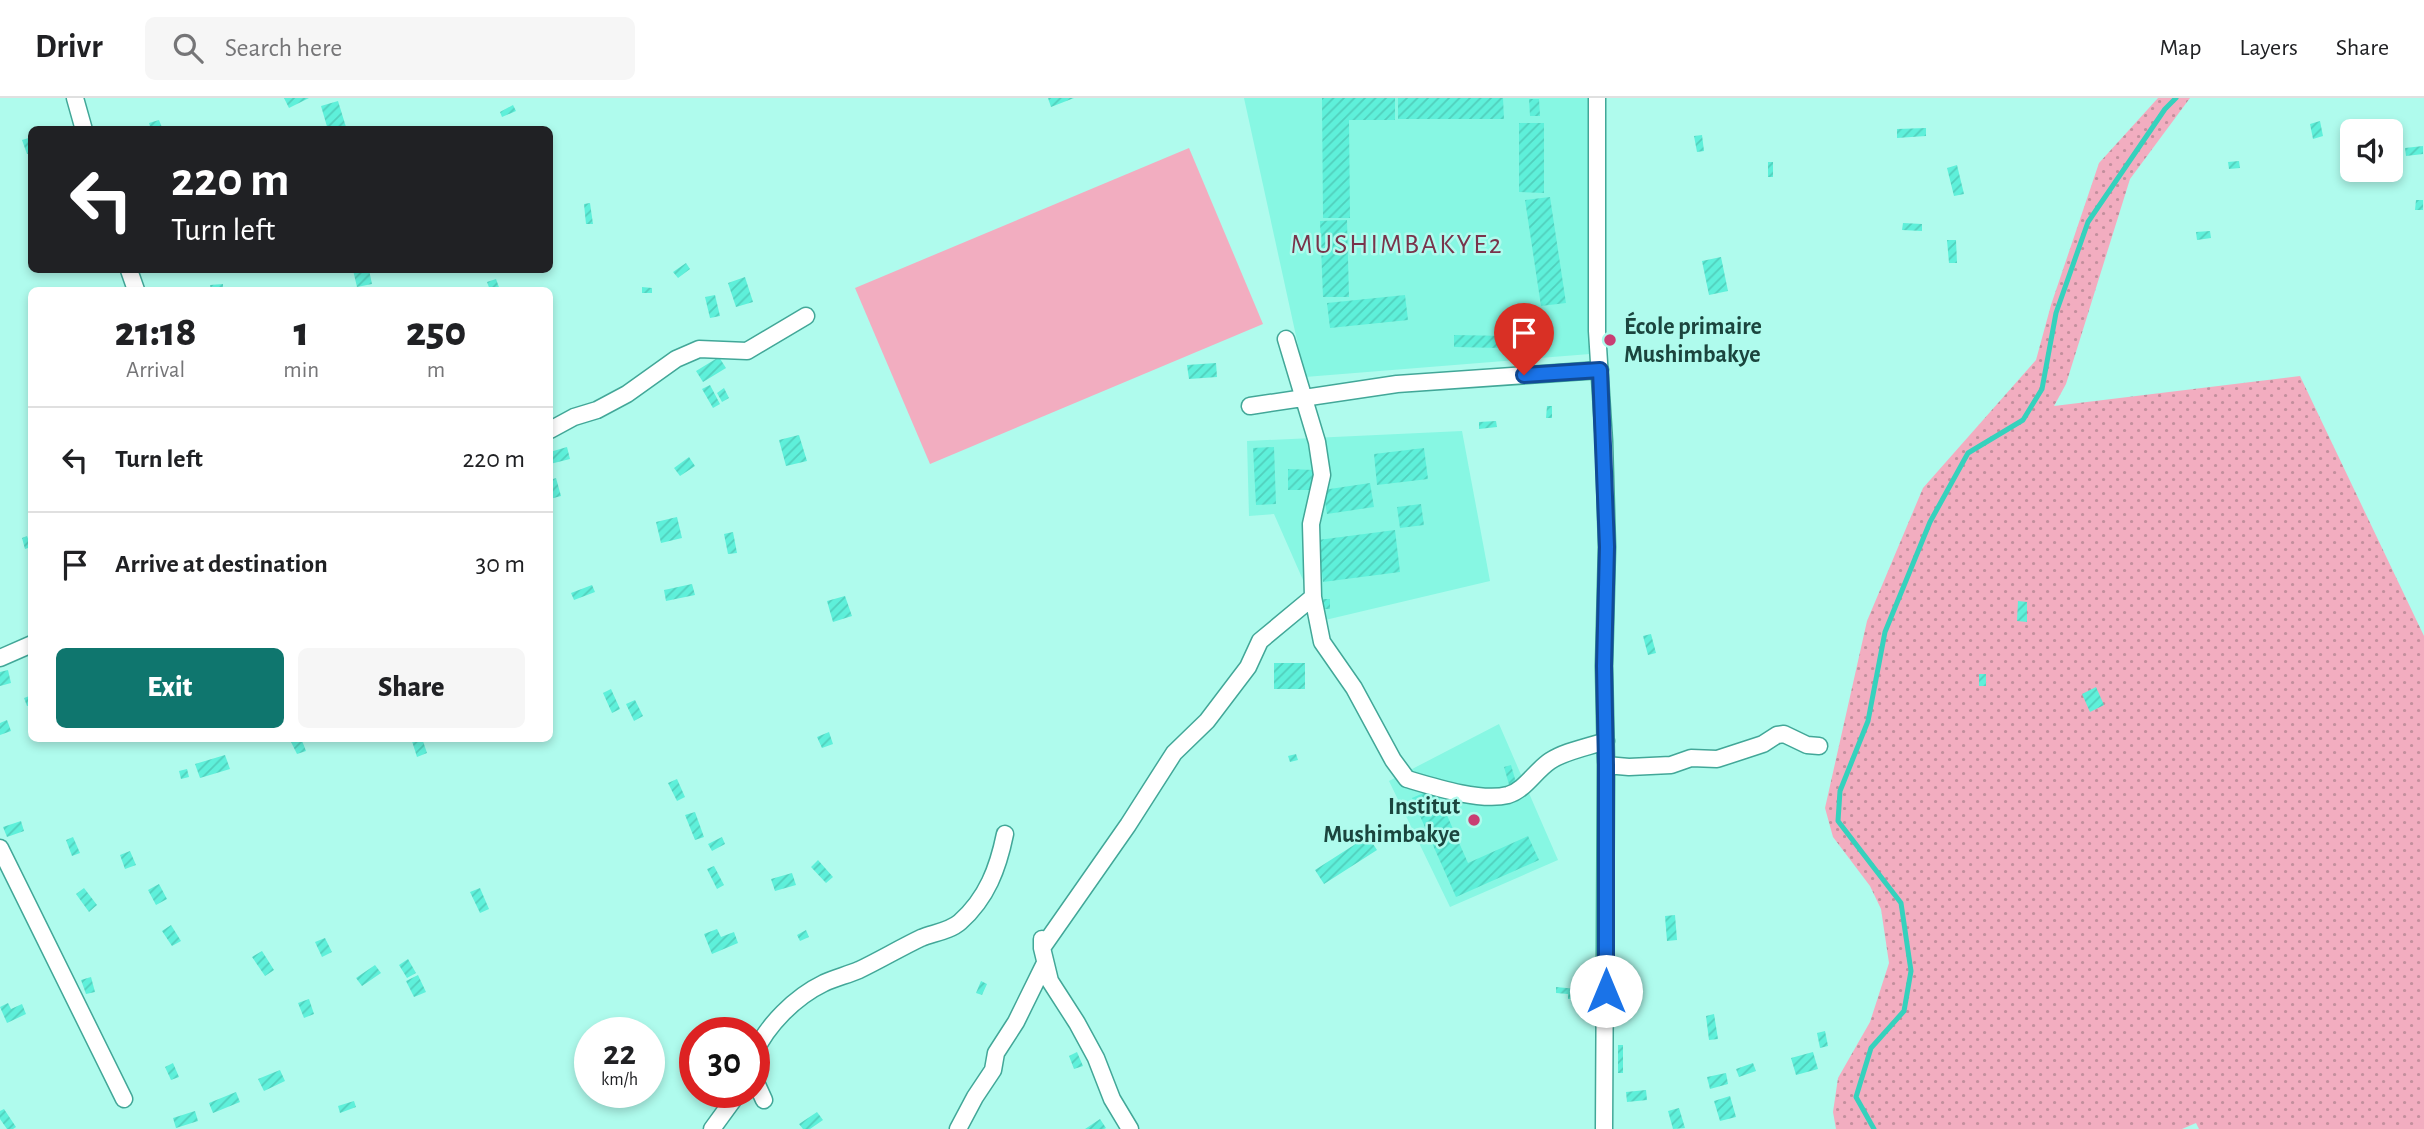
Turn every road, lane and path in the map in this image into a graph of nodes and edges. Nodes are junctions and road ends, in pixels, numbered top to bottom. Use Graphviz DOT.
graph roads {
  1 [pos="75,98"];
  2 [pos="1597,98"];
  3 [pos="83,126"];
  4 [pos="806,316"];
  5 [pos="1286,339"];
  6 [pos="1600,370"];
  7 [pos="1303,398"];
  8 [pos="1250,405"];
  9 [pos="553,428"];
  10 [pos="1312,597"];
  11 [pos="28,646"];
  12 [pos="0,658"];
  13 [pos="1606,741"];
  14 [pos="1819,746"];
  15 [pos="1606,765"];
  16 [pos="1005,834"];
  17 [pos="0,848"];
  18 [pos="1043,930"];
  19 [pos="1043,956"];
  20 [pos="770,1028"];
  21 [pos="124,1099"];
  22 [pos="727,1108"];
  23 [pos="712,1129"];
  24 [pos="958,1129"];
  25 [pos="1130,1129"];
  26 [pos="1604,1129"];
  1 -- 3 [label="street"];
  2 -- 6 [label="street"];
  4 -- 9 [label="street"];
  5 -- 7 [label="street"];
  6 -- 7 [label="street"];
  6 -- 13 [label="street"];
  7 -- 8 [label="street"];
  7 -- 10 [label="street"];
  10 -- 13 [label="street"];
  10 -- 19 [label="street"];
  11 -- 12 [label="street"];
  13 -- 15 [label="street"];
  14 -- 15 [label="street"];
  15 -- 26 [label="street"];
  16 -- 20 [label="street"];
  17 -- 21 [label="street"];
  18 -- 19 [label="street"];
  19 -- 24 [label="street"];
  19 -- 25 [label="street"];
  22 -- 23 [label="street"];
}
